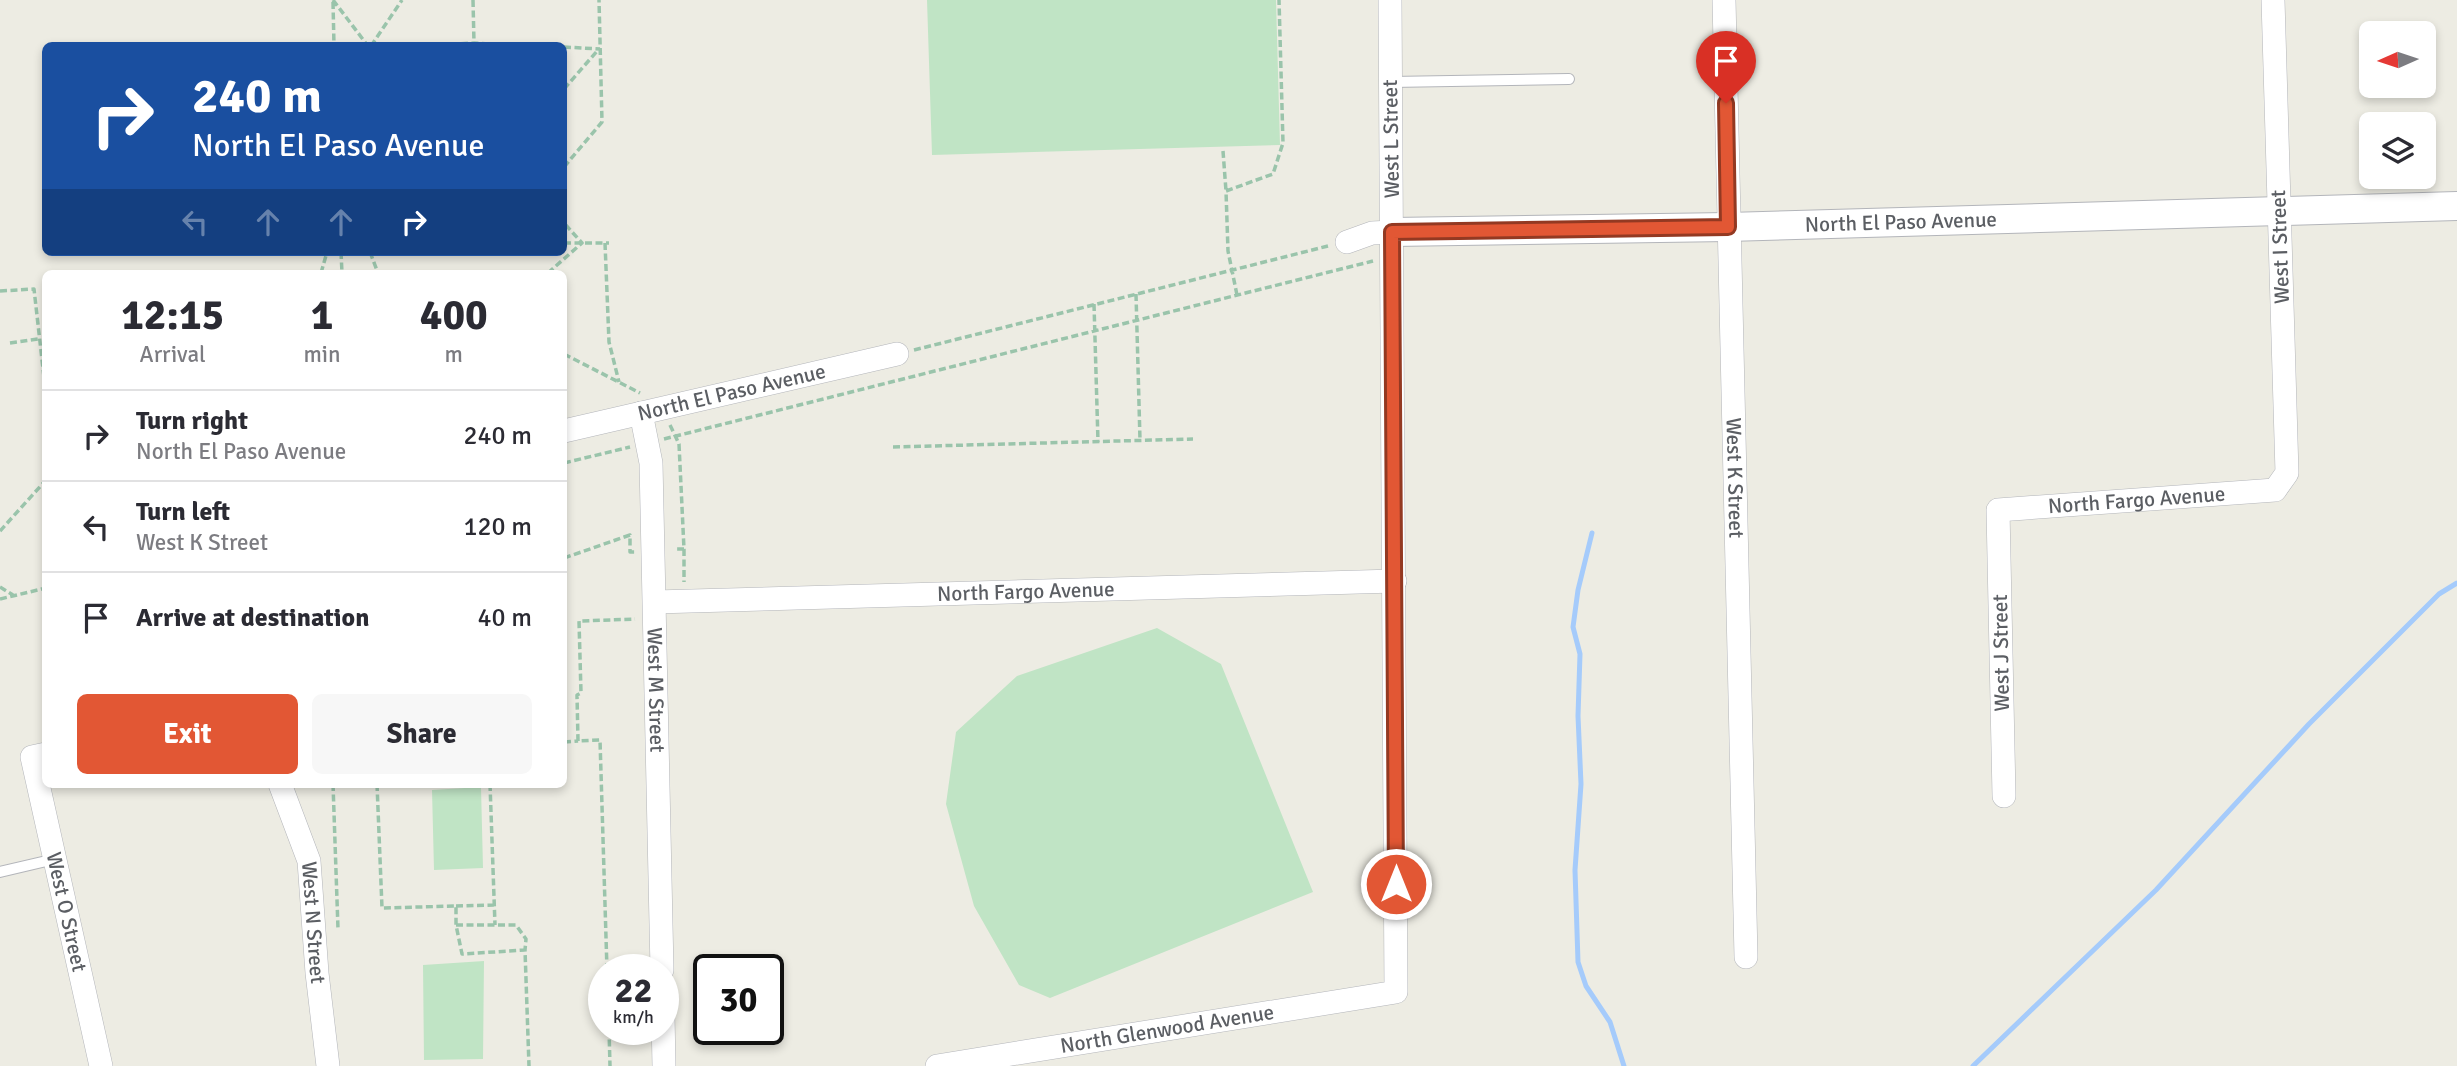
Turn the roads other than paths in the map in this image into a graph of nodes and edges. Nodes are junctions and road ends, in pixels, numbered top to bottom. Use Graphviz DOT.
graph roads {
  1 [pos="1390,0"];
  2 [pos="1724,0"];
  3 [pos="2273,0"];
  4 [pos="1569,79"];
  5 [pos="1391,82"];
  6 [pos="2457,206"];
  7 [pos="2279,213"];
  8 [pos="1728,227"];
  9 [pos="1347,242"];
  10 [pos="1392,244"];
  11 [pos="897,354"];
  12 [pos="641,414"];
  13 [pos="567,430"];
  14 [pos="2275,490"];
  15 [pos="1997,510"];
  16 [pos="1395,581"];
  17 [pos="655,610"];
  18 [pos="39,756"];
  19 [pos="42,775"];
  20 [pos="44,788"];
  21 [pos="281,788"];
  22 [pos="2004,796"];
  23 [pos="55,859"];
  24 [pos="0,872"];
  25 [pos="662,954"];
  26 [pos="1746,957"];
  27 [pos="1396,992"];
  28 [pos="664,1045"];
  29 [pos="102,1066"];
  30 [pos="328,1066"];
  31 [pos="664,1066"];
  32 [pos="937,1066"];
  1 -- 5 [label="street, West L Street"];
  2 -- 8 [label="street, West K Street"];
  3 -- 7 [label="street, West I Street"];
  4 -- 5 [label="lane"];
  5 -- 10 [label="street, West L Street"];
  6 -- 7 [label="street, North El Paso Avenue"];
  7 -- 8 [label="street, North El Paso Avenue"];
  7 -- 14 [label="street, West I Street"];
  8 -- 10 [label="street, North El Paso Avenue"];
  8 -- 26 [label="street, West K Street"];
  9 -- 10 [label="street, North El Paso Avenue"];
  10 -- 16 [label="street, West L Street"];
  11 -- 12 [label="street, North El Paso Avenue"];
  12 -- 13 [label="street, North El Paso Avenue"];
  12 -- 17 [label="street, West M Street"];
  14 -- 15 [label="street, North Fargo Avenue"];
  15 -- 22 [label="street, West J Street"];
  16 -- 17 [label="street, North Fargo Avenue"];
  16 -- 27 [label="street, West L Street"];
  17 -- 25 [label="street, West M Street"];
  18 -- 19 [label="street, West O Street"];
  20 -- 23 [label="street, West O Street"];
  21 -- 30 [label="street, West N Street"];
  23 -- 24 [label="lane"];
  23 -- 29 [label="street, West O Street"];
  27 -- 32 [label="street, North Glenwood Avenue"];
  28 -- 31 [label="street"];
}
